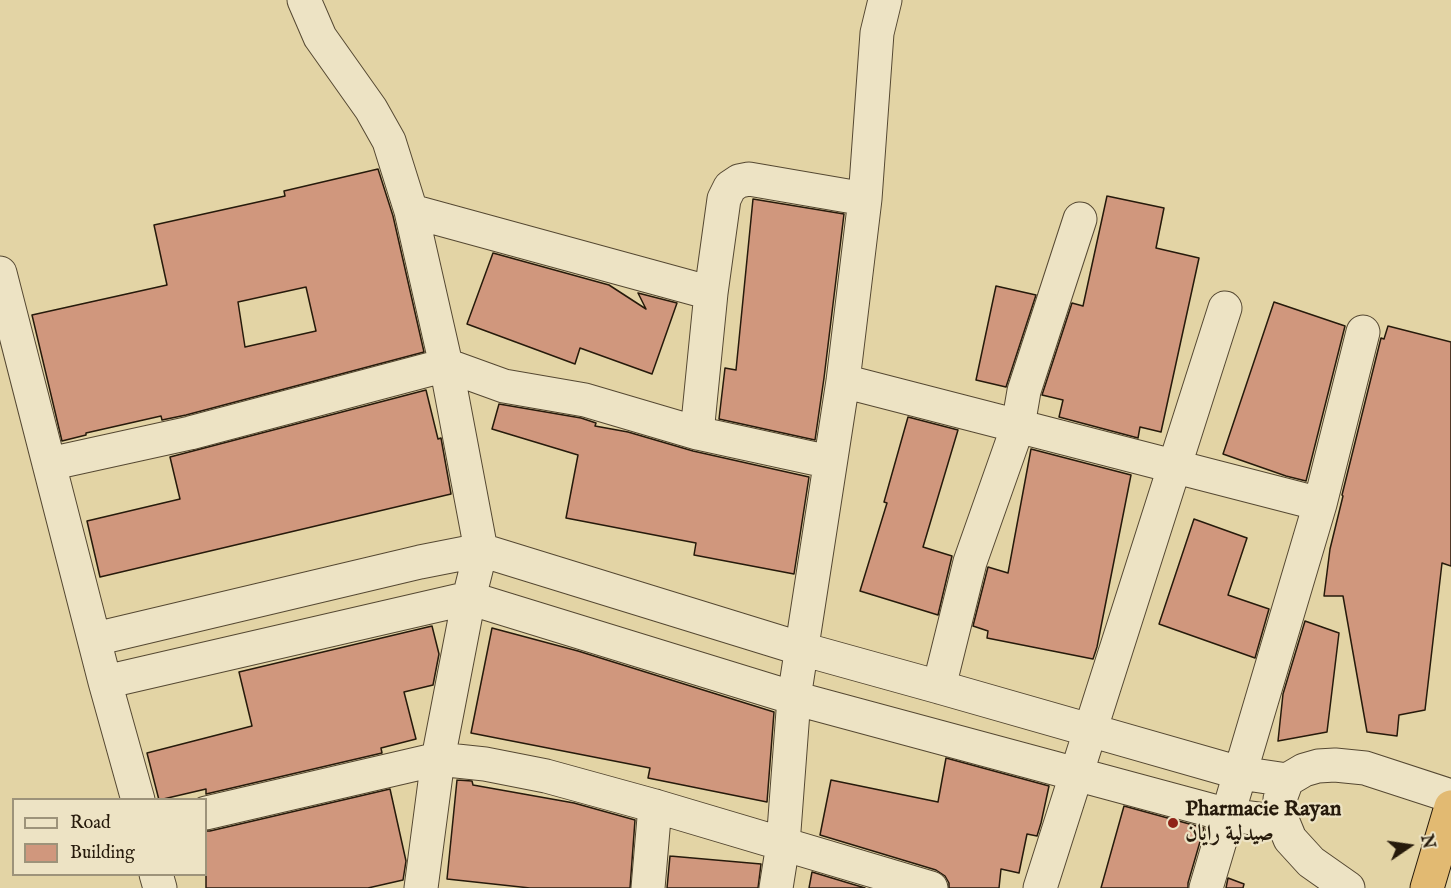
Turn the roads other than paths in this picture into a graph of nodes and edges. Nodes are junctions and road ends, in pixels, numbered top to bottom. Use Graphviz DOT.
graph roads {
  1 [pos="304,0"];
  2 [pos="885,0"];
  3 [pos="865,199"];
  4 [pos="411,211"];
  5 [pos="1080,219"];
  6 [pos="0,273"];
  7 [pos="711,293"];
  8 [pos="1224,308"];
  9 [pos="1363,332"];
  10 [pos="446,365"];
  11 [pos="843,381"];
  12 [pos="1018,426"];
  13 [pos="697,433"];
  14 [pos="830,462"];
  15 [pos="49,464"];
  16 [pos="1174,466"];
  17 [pos="1320,504"];
  18 [pos="481,550"];
  19 [pos="469,598"];
  20 [pos="95,639"];
  21 [pos="802,649"];
  22 [pos="105,682"];
  23 [pos="939,687"];
  24 [pos="794,698"];
  25 [pos="1090,730"];
  26 [pos="438,759"];
  27 [pos="1240,773"];
  28 [pos="1076,774"];
  29 [pos="1287,780"];
  30 [pos="1451,796"];
  31 [pos="137,798"];
  32 [pos="655,806"];
  33 [pos="1451,807"];
  34 [pos="207,813"];
  35 [pos="1228,815"];
  36 [pos="1283,822"];
  37 [pos="783,844"];
  38 [pos="421,888"];
  39 [pos="648,888"];
  40 [pos="776,888"];
  41 [pos="931,888"];
  42 [pos="1040,888"];
  43 [pos="1206,888"];
  44 [pos="1348,888"];
  45 [pos="1426,888"];
  1 -- 4 [label="street"];
  2 -- 3 [label="street"];
  3 -- 7 [label="street"];
  3 -- 11 [label="street"];
  4 -- 7 [label="street"];
  4 -- 10 [label="street"];
  5 -- 12 [label="street"];
  6 -- 15 [label="street"];
  7 -- 13 [label="street"];
  8 -- 16 [label="street"];
  9 -- 17 [label="street"];
  10 -- 13 [label="street"];
  10 -- 15 [label="street"];
  10 -- 18 [label="street"];
  11 -- 12 [label="street"];
  11 -- 14 [label="street"];
  12 -- 16 [label="street"];
  12 -- 23 [label="street"];
  13 -- 14 [label="street"];
  14 -- 21 [label="street"];
  15 -- 20 [label="street"];
  16 -- 17 [label="street"];
  16 -- 25 [label="street"];
  17 -- 27 [label="street"];
  18 -- 19 [label="street"];
  18 -- 20 [label="street"];
  18 -- 21 [label="street"];
  19 -- 22 [label="street"];
  19 -- 24 [label="street"];
  19 -- 26 [label="street"];
  20 -- 22 [label="street"];
  21 -- 23 [label="street"];
  21 -- 24 [label="street"];
  22 -- 31 [label="street"];
  23 -- 25 [label="street"];
  24 -- 28 [label="street"];
  24 -- 37 [label="street"];
  25 -- 27 [label="street"];
  25 -- 28 [label="street"];
  26 -- 32 [label="street"];
  26 -- 34 [label="street"];
  26 -- 38 [label="street"];
  27 -- 29 [label="street"];
  27 -- 35 [label="street"];
  28 -- 35 [label="street"];
  28 -- 42 [label="street"];
  29 -- 30 [label="street"];
  29 -- 36 [label="street"];
  32 -- 37 [label="street"];
  32 -- 39 [label="street"];
  33 -- 45 [label="highway"];
  35 -- 36 [label="street"];
  35 -- 43 [label="street"];
  36 -- 44 [label="street"];
  37 -- 40 [label="street"];
  37 -- 41 [label="street"];
}
